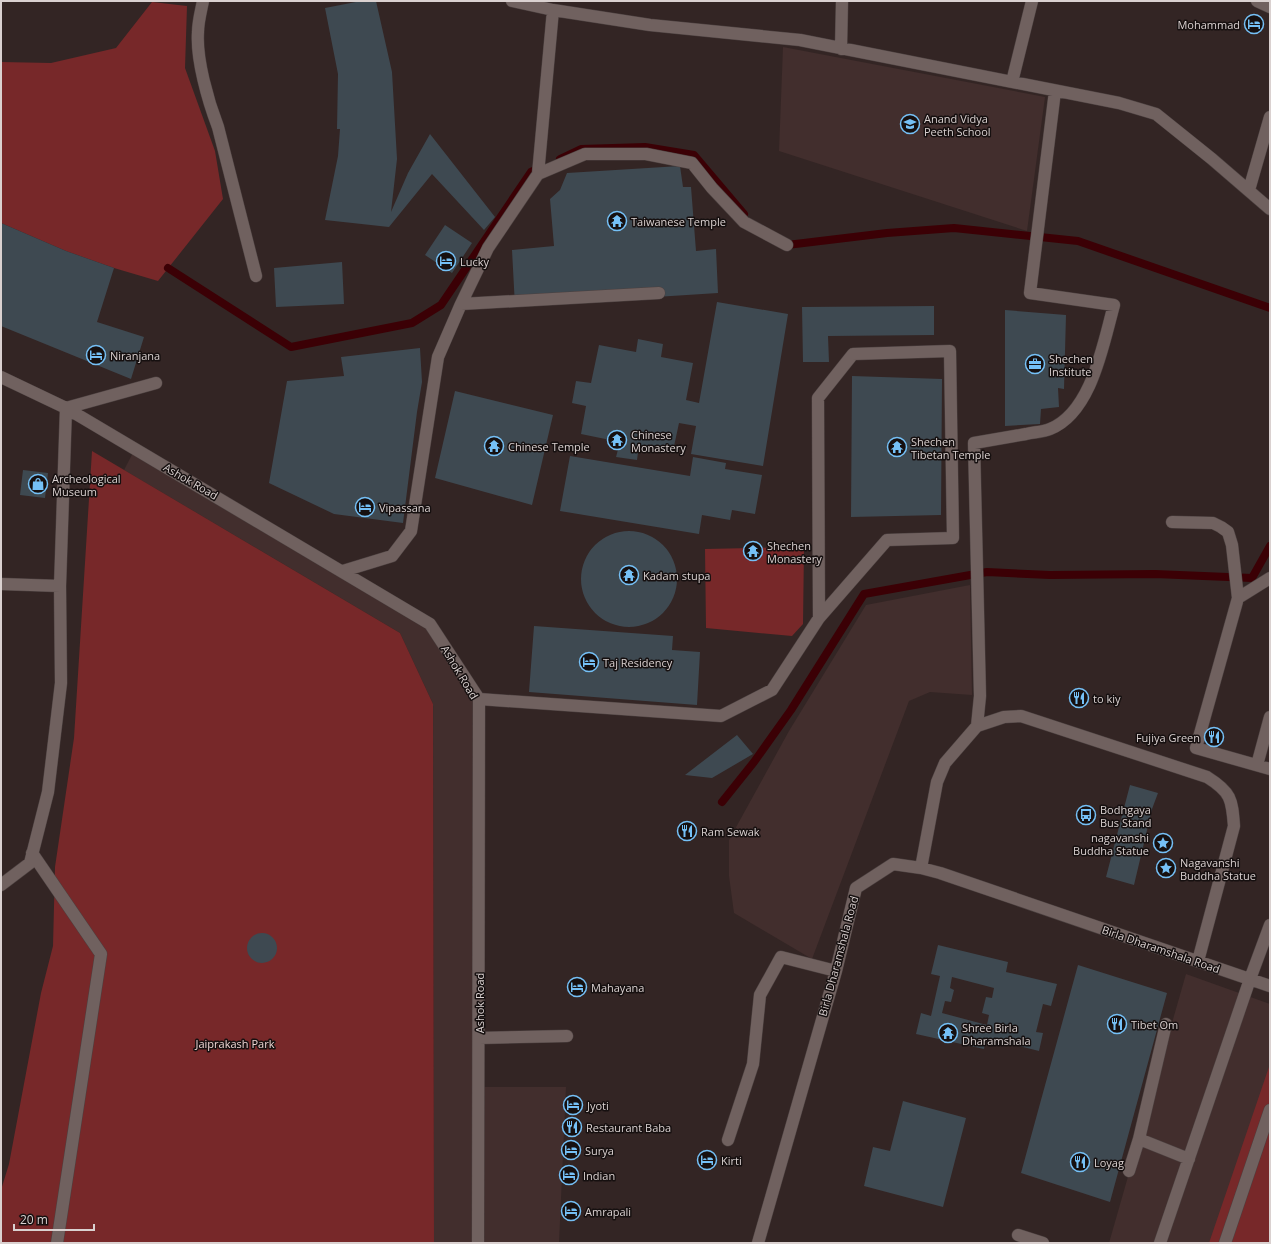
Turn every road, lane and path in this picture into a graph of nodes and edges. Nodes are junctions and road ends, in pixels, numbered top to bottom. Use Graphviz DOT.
graph roads {
  1 [pos="203,1"];
  2 [pos="512,1"];
  3 [pos="842,1"];
  4 [pos="1032,1"];
  5 [pos="1257,1"];
  6 [pos="1270,7"];
  7 [pos="553,10"];
  8 [pos="841,49"];
  9 [pos="1012,82"];
  10 [pos="1056,91"];
  11 [pos="1270,118"];
  12 [pos="538,173"];
  13 [pos="1249,190"];
  14 [pos="1270,209"];
  15 [pos="787,245"];
  16 [pos="256,276"];
  17 [pos="659,293"];
  18 [pos="461,304"];
  19 [pos="1,377"];
  20 [pos="156,383"];
  21 [pos="66,408"];
  22 [pos="1172,522"];
  23 [pos="343,571"];
  24 [pos="1270,578"];
  25 [pos="1,584"];
  26 [pos="60,586"];
  27 [pos="1238,597"];
  28 [pos="819,618"];
  29 [pos="479,699"];
  30 [pos="1270,718"];
  31 [pos="977,726"];
  32 [pos="1256,765"];
  33 [pos="1270,769"];
  34 [pos="32,853"];
  35 [pos="921,868"];
  36 [pos="1,885"];
  37 [pos="1270,925"];
  38 [pos="1198,961"];
  39 [pos="836,971"];
  40 [pos="1250,979"];
  41 [pos="1270,986"];
  42 [pos="1166,1024"];
  43 [pos="567,1036"];
  44 [pos="478,1038"];
  45 [pos="1270,1110"];
  46 [pos="1139,1139"];
  47 [pos="728,1140"];
  48 [pos="1189,1159"];
  49 [pos="1129,1171"];
  50 [pos="1018,1235"];
  51 [pos="57,1243"];
  52 [pos="478,1243"];
  53 [pos="758,1243"];
  54 [pos="1043,1243"];
  55 [pos="1160,1243"];
  56 [pos="1225,1243"];
  1 -- 16 [label="street"];
  2 -- 7 [label="street"];
  3 -- 8 [label="street"];
  4 -- 9 [label="street"];
  5 -- 6 [label="street"];
  7 -- 8 [label="street"];
  7 -- 12 [label="street"];
  8 -- 9 [label="street"];
  9 -- 10 [label="street"];
  10 -- 13 [label="street"];
  10 -- 31 [label="street"];
  11 -- 13 [label="street"];
  12 -- 15 [label="street"];
  12 -- 18 [label="street"];
  13 -- 14 [label="street"];
  17 -- 18 [label="street"];
  18 -- 23 [label="street"];
  19 -- 21 [label="street, Ashok Road"];
  20 -- 21 [label="street"];
  21 -- 23 [label="street, Ashok Road"];
  21 -- 26 [label="street"];
  22 -- 27 [label="street"];
  23 -- 29 [label="street, Ashok Road"];
  24 -- 27 [label="street"];
  25 -- 26 [label="street"];
  26 -- 34 [label="street"];
  27 -- 32 [label="street"];
  28 -- 28 [label="street"];
  28 -- 29 [label="street"];
  29 -- 44 [label="street, Ashok Road"];
  30 -- 32 [label="street"];
  31 -- 35 [label="street"];
  31 -- 38 [label="street"];
  32 -- 33 [label="street"];
  34 -- 36 [label="street"];
  34 -- 51 [label="street"];
  35 -- 38 [label="street, Birla Dharamshala Road"];
  35 -- 39 [label="street, Birla Dharamshala Road"];
  37 -- 40 [label="street"];
  38 -- 40 [label="street, Birla Dharamshala Road"];
  39 -- 47 [label="street"];
  39 -- 53 [label="street, Birla Dharamshala Road"];
  40 -- 41 [label="street, Birla Dharamshala Road"];
  40 -- 48 [label="street"];
  42 -- 46 [label="street"];
  43 -- 44 [label="street"];
  44 -- 52 [label="street, Ashok Road"];
  45 -- 56 [label="street"];
  46 -- 48 [label="street"];
  46 -- 49 [label="street"];
  48 -- 55 [label="street"];
  50 -- 54 [label="street"];
}
